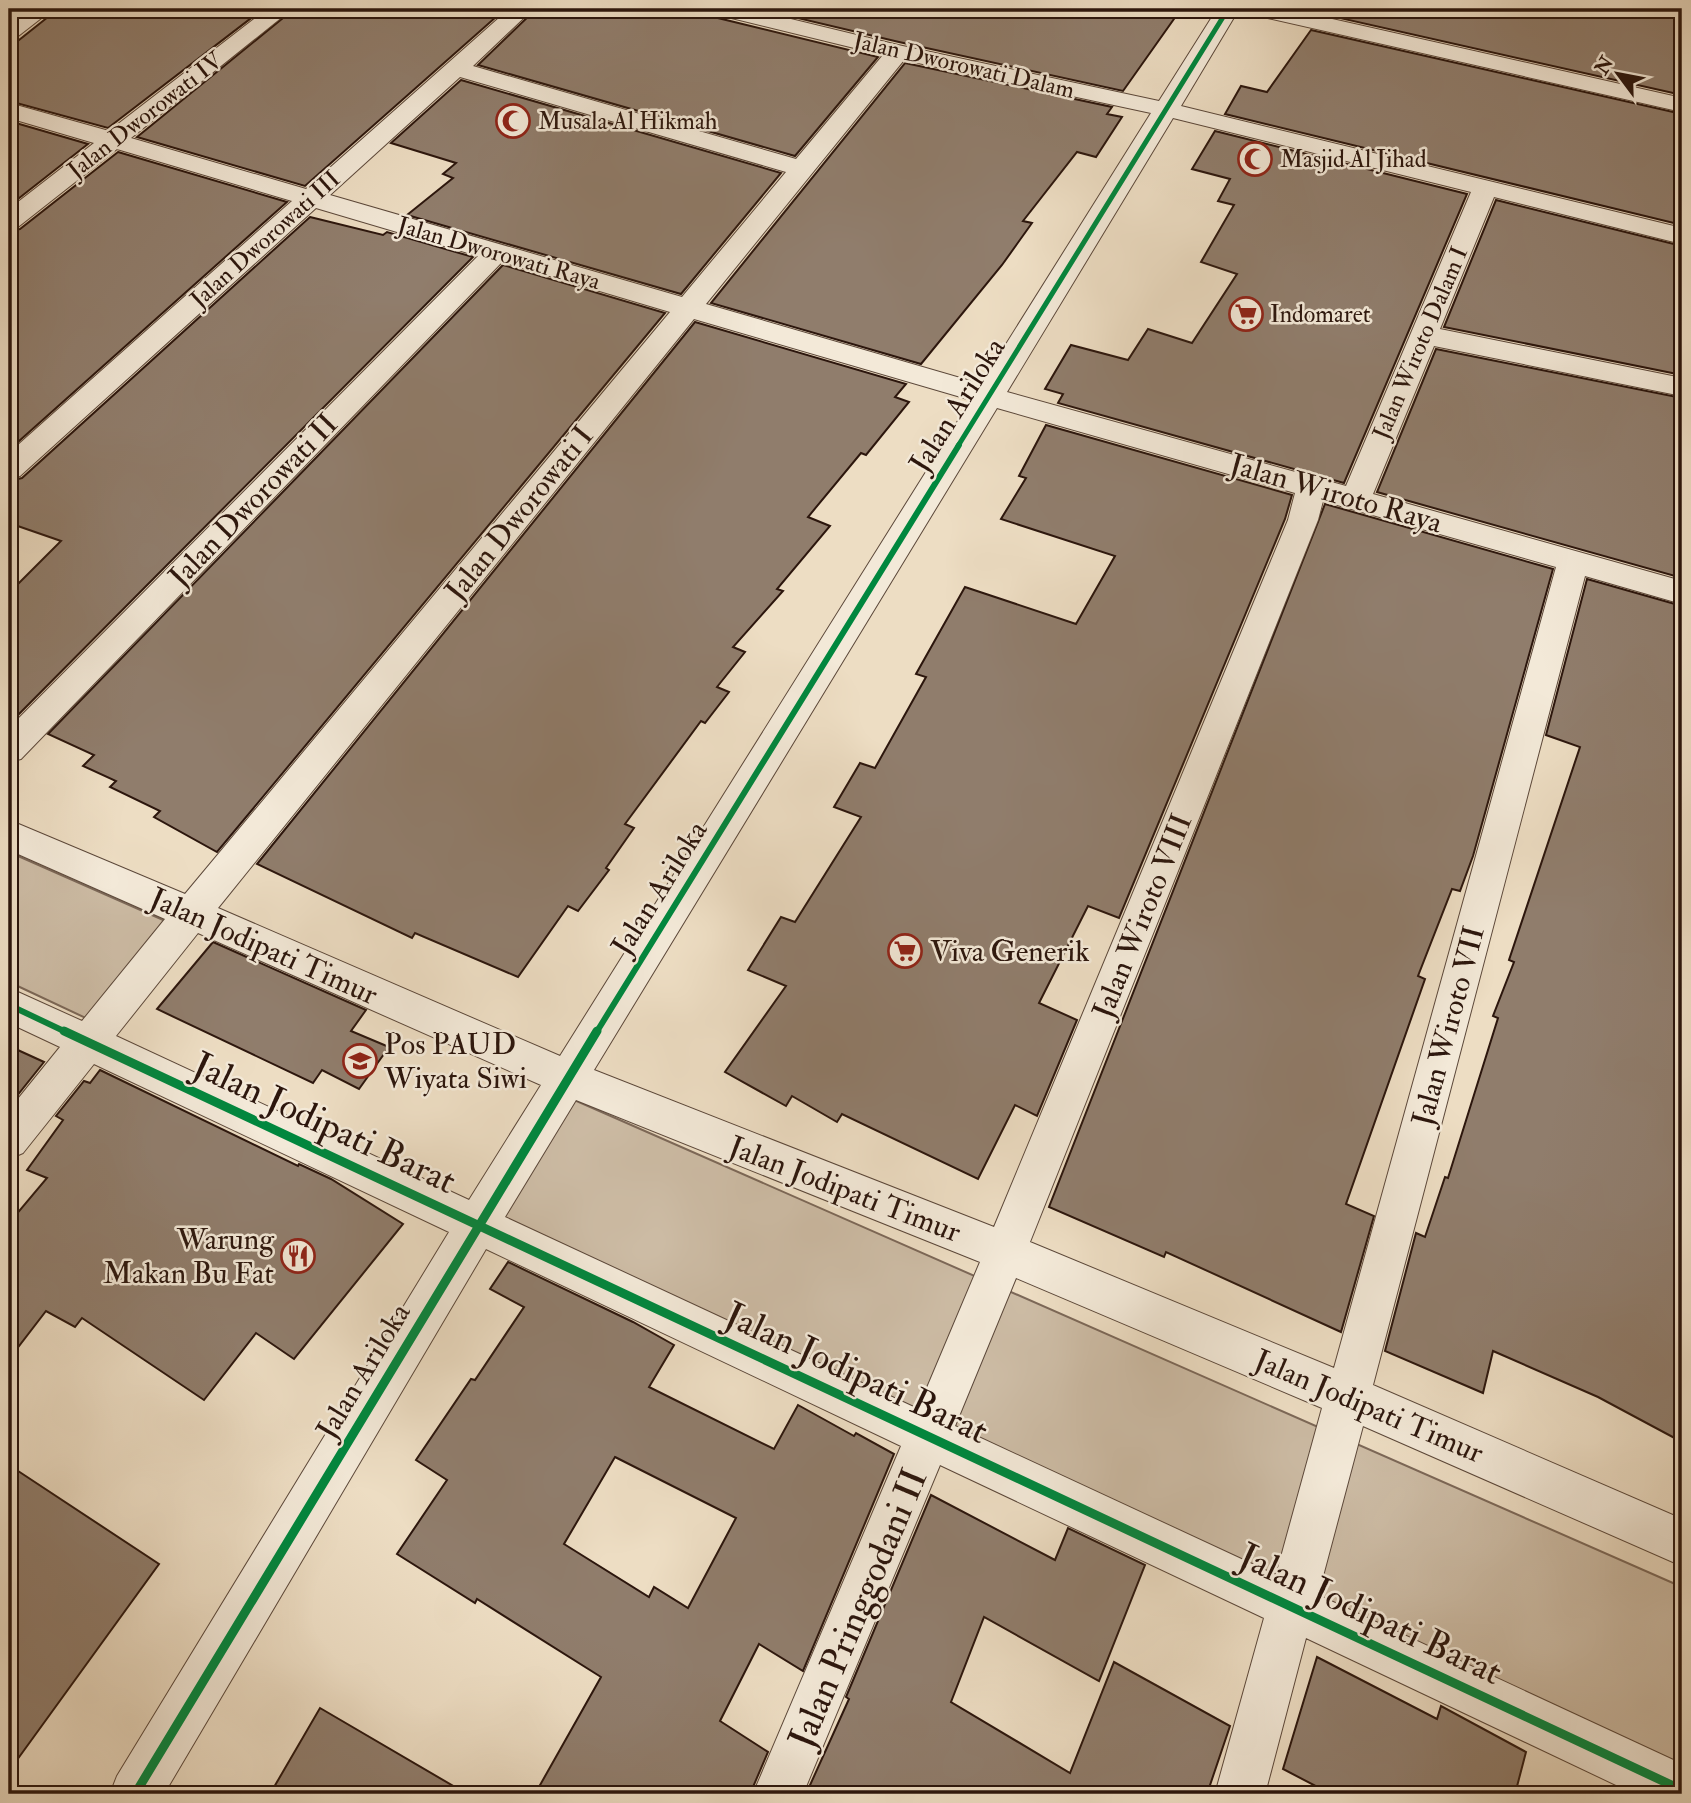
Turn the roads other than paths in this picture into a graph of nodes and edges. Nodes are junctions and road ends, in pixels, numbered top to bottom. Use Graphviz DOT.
graph roads {
  1 [pos="42,9"];
  2 [pos="281,9"];
  3 [pos="522,9"];
  4 [pos="723,9"];
  5 [pos="1228,9"];
  6 [pos="1258,9"];
  7 [pos="9,32"];
  8 [pos="898,51"];
  9 [pos="455,68"];
  10 [pos="1682,105"];
  11 [pos="1165,109"];
  12 [pos="9,110"];
  13 [pos="112,140"];
  14 [pos="802,169"];
  15 [pos="1485,188"];
  16 [pos="311,198"];
  17 [pos="9,221"];
  18 [pos="1682,236"];
  19 [pos="497,252"];
  20 [pos="688,308"];
  21 [pos="1424,335"];
  22 [pos="1682,387"];
  23 [pos="989,396"];
  24 [pos="9,469"];
  25 [pos="1312,487"];
  26 [pos="1356,499"];
  27 [pos="1573,560"];
  28 [pos="1682,592"];
  29 [pos="9,749"];
  30 [pos="9,834"];
  31 [pos="191,914"];
  32 [pos="9,1005"];
  33 [pos="88,1042"];
  34 [pos="568,1079"];
  35 [pos="9,1140"];
  36 [pos="477,1225"];
  37 [pos="1005,1252"];
  38 [pos="968,1343"];
  39 [pos="1347,1396"];
  40 [pos="929,1437"];
  41 [pos="1682,1543"];
  42 [pos="1290,1606"];
  43 [pos="1682,1790"];
  44 [pos="135,1794"];
  45 [pos="778,1794"];
  46 [pos="1240,1794"];
  1 -- 7 [label="street"];
  2 -- 13 [label="street, Jalan Dworowati IV"];
  3 -- 9 [label="street, Jalan Dworowati III"];
  4 -- 8 [label="street, Jalan Dworowati Dalam"];
  5 -- 11 [label="street, Jalan Ariloka"];
  6 -- 10 [label="street"];
  8 -- 11 [label="street, Jalan Dworowati Dalam"];
  8 -- 14 [label="street, Jalan Dworowati I"];
  9 -- 14 [label="street"];
  9 -- 16 [label="street, Jalan Dworowati III"];
  11 -- 15 [label="street, Jalan Dworowati Dalam"];
  11 -- 23 [label="street, Jalan Ariloka"];
  12 -- 13 [label="street, Jalan Dworowati Raya"];
  13 -- 16 [label="street, Jalan Dworowati Raya"];
  13 -- 17 [label="street, Jalan Dworowati IV"];
  14 -- 20 [label="street, Jalan Dworowati I"];
  15 -- 18 [label="street, Jalan Dworowati Dalam"];
  15 -- 21 [label="street, Jalan Wiroto Dalam I"];
  16 -- 19 [label="street, Jalan Dworowati Raya"];
  16 -- 24 [label="street, Jalan Dworowati III"];
  19 -- 20 [label="street, Jalan Dworowati Raya"];
  19 -- 29 [label="street, Jalan Dworowati II"];
  20 -- 23 [label="street, Jalan Dworowati Raya"];
  20 -- 31 [label="street, Jalan Dworowati I"];
  21 -- 22 [label="street"];
  21 -- 26 [label="street, Jalan Wiroto Dalam I"];
  23 -- 25 [label="street, Jalan Wiroto Raya"];
  23 -- 34 [label="street, Jalan Ariloka"];
  25 -- 26 [label="street, Jalan Wiroto Raya"];
  25 -- 37 [label="street, Jalan Wiroto VIII"];
  26 -- 27 [label="street, Jalan Wiroto Raya"];
  27 -- 28 [label="street, Jalan Wiroto Raya"];
  27 -- 39 [label="street, Jalan Wiroto VII"];
  30 -- 31 [label="street, Jalan Jodipati Timur"];
  31 -- 33 [label="street, Jalan Dworowati I"];
  31 -- 34 [label="street, Jalan Jodipati Timur"];
  32 -- 33 [label="street, Jalan Jodipati Barat"];
  33 -- 35 [label="street, Jalan Dworowati I"];
  33 -- 36 [label="street, Jalan Jodipati Barat"];
  34 -- 36 [label="street, Jalan Ariloka"];
  34 -- 37 [label="street, Jalan Jodipati Timur"];
  36 -- 40 [label="street, Jalan Jodipati Barat"];
  36 -- 44 [label="street, Jalan Ariloka"];
  37 -- 38 [label="street, Jalan Wiroto VIII"];
  37 -- 39 [label="street, Jalan Jodipati Timur"];
  38 -- 40 [label="street, Jalan Pringgodani II"];
  39 -- 41 [label="street, Jalan Jodipati Timur"];
  39 -- 42 [label="street, Jalan Wiroto VII"];
  40 -- 42 [label="street, Jalan Jodipati Barat"];
  40 -- 45 [label="street, Jalan Pringgodani II"];
  42 -- 43 [label="street, Jalan Jodipati Barat"];
  42 -- 46 [label="street, Jalan Wiroto VII"];
}
